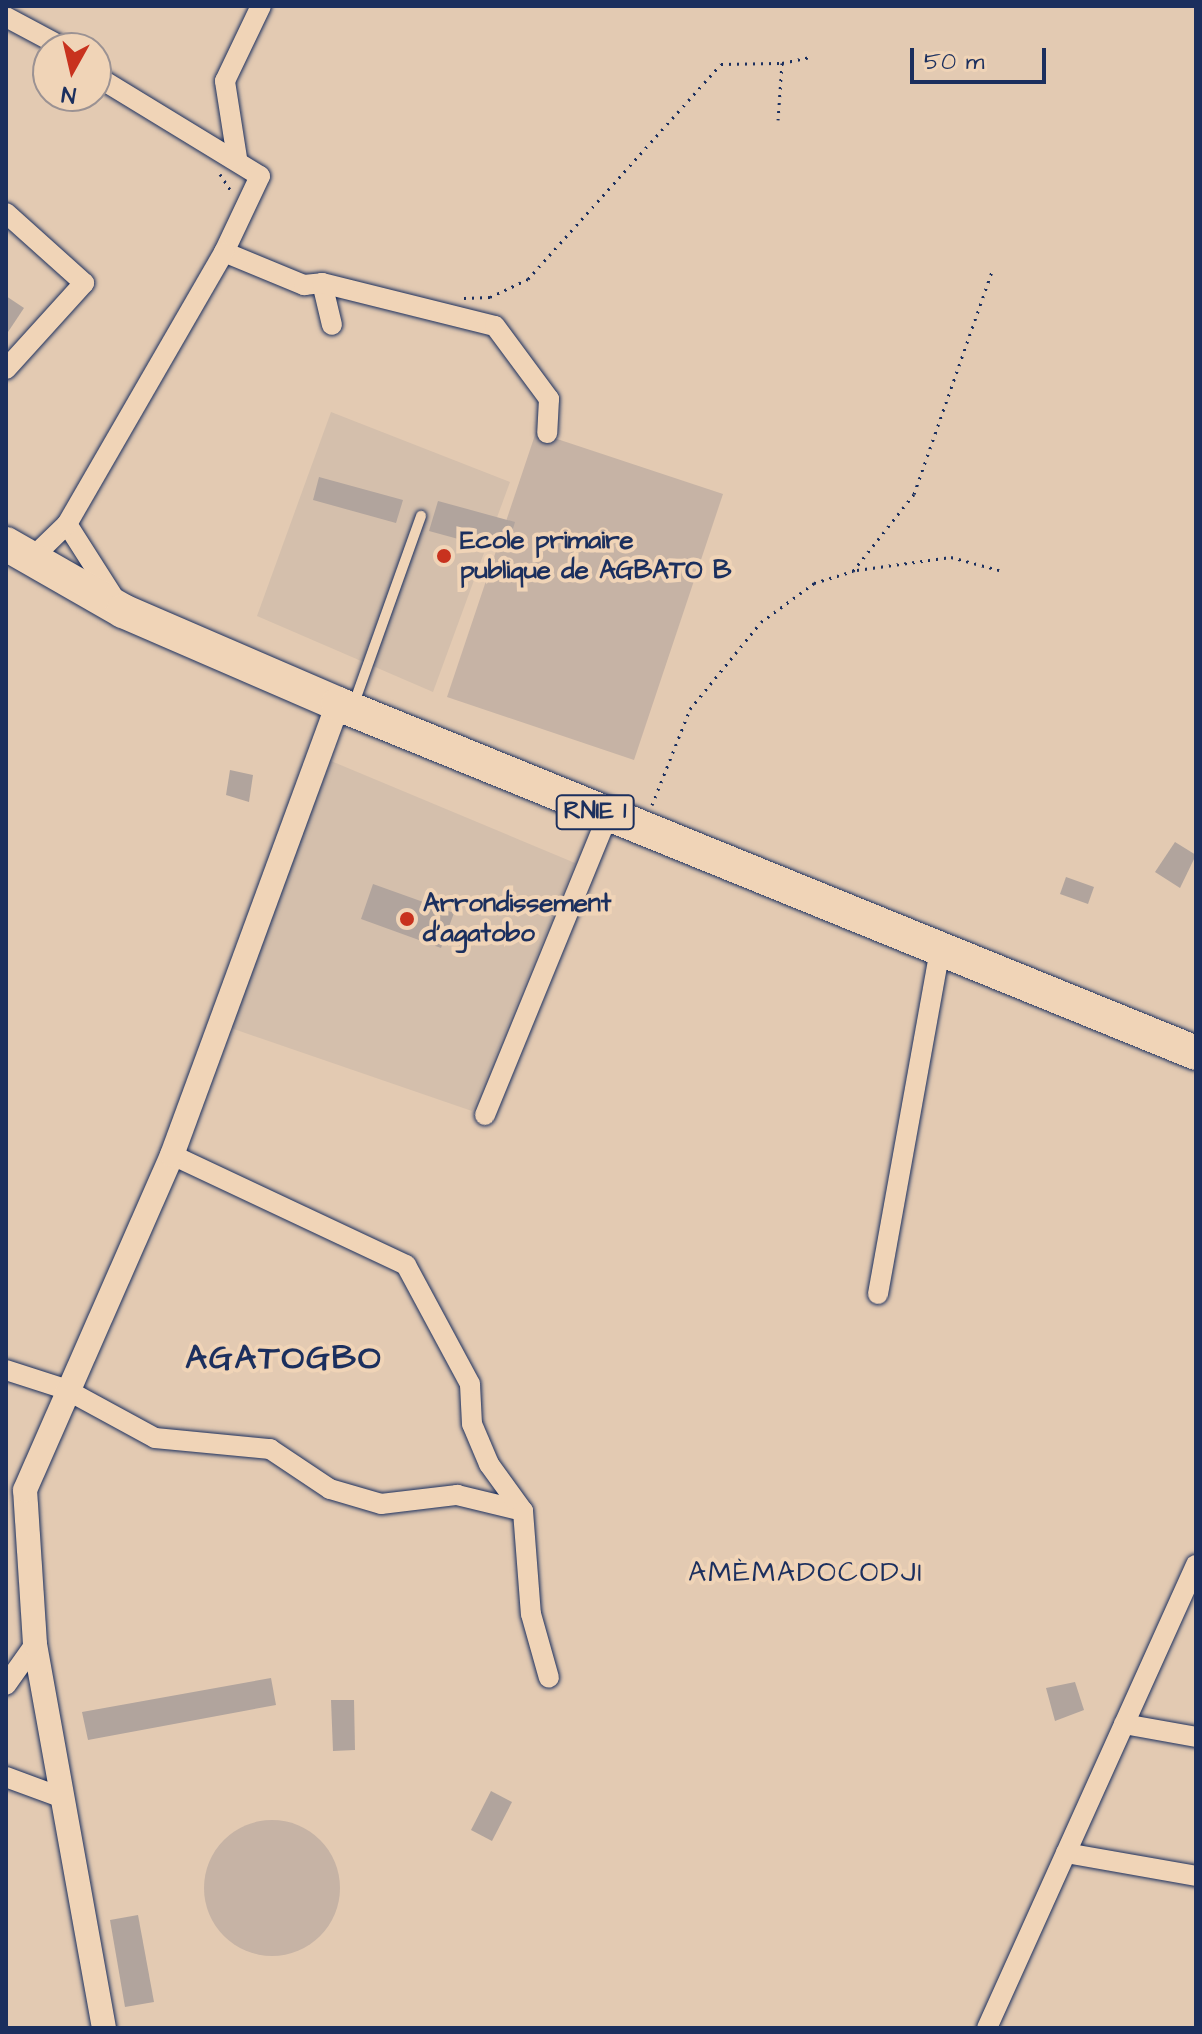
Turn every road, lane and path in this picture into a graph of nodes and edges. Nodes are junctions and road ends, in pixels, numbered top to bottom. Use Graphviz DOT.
graph roads {
  1 [pos="239,6"];
  2 [pos="261,6"];
  3 [pos="6,17"];
  4 [pos="246,26"];
  5 [pos="34,32"];
  6 [pos="810,57"];
  7 [pos="782,63"];
  8 [pos="112,85"];
  9 [pos="778,120"];
  10 [pos="237,158"];
  11 [pos="6,213"];
  12 [pos="224,252"];
  13 [pos="993,269"];
  14 [pos="322,283"];
  15 [pos="490,297"];
  16 [pos="332,325"];
  17 [pos="6,369"];
  18 [pos="547,433"];
  19 [pos="421,516"];
  20 [pos="67,524"];
  21 [pos="18,551"];
  22 [pos="999,570"];
  23 [pos="853,571"];
  24 [pos="123,611"];
  25 [pos="344,707"];
  26 [pos="622,823"];
  27 [pos="940,948"];
  28 [pos="1196,1053"];
  29 [pos="485,1115"];
  30 [pos="172,1155"];
  31 [pos="878,1294"];
  32 [pos="6,1370"];
  33 [pos="65,1389"];
  34 [pos="523,1511"];
  35 [pos="1196,1565"];
  36 [pos="35,1644"];
  37 [pos="549,1678"];
  38 [pos="6,1685"];
  39 [pos="1124,1724"];
  40 [pos="1196,1737"];
  41 [pos="6,1777"];
  42 [pos="63,1798"];
  43 [pos="1066,1853"];
  44 [pos="1196,1876"];
  45 [pos="104,2028"];
  46 [pos="987,2028"];
  1 -- 4 [label="street"];
  2 -- 4 [label="street"];
  3 -- 5 [label="street"];
  4 -- 10 [label="street"];
  6 -- 7 [label="path"];
  7 -- 9 [label="path"];
  7 -- 15 [label="path"];
  8 -- 10 [label="street"];
  10 -- 12 [label="street"];
  11 -- 17 [label="street"];
  12 -- 14 [label="street"];
  12 -- 20 [label="street"];
  13 -- 23 [label="path"];
  14 -- 16 [label="street"];
  14 -- 18 [label="street"];
  19 -- 25 [label="lane"];
  20 -- 21 [label="street"];
  20 -- 24 [label="street"];
  21 -- 24 [label="highway, RNIE 1"];
  22 -- 23 [label="path"];
  23 -- 26 [label="path"];
  24 -- 25 [label="highway, RNIE 1"];
  25 -- 26 [label="highway, RNIE 1"];
  25 -- 30 [label="street"];
  26 -- 27 [label="highway, RNIE 1"];
  26 -- 29 [label="street"];
  27 -- 28 [label="highway, RNIE 1"];
  27 -- 31 [label="street"];
  30 -- 33 [label="street"];
  30 -- 34 [label="street"];
  32 -- 33 [label="street"];
  33 -- 34 [label="street"];
  33 -- 36 [label="street"];
  34 -- 37 [label="street"];
  35 -- 39 [label="street"];
  36 -- 38 [label="street"];
  36 -- 42 [label="street"];
  39 -- 40 [label="street"];
  39 -- 43 [label="street"];
  41 -- 42 [label="street"];
  42 -- 45 [label="street"];
  43 -- 44 [label="street"];
  43 -- 46 [label="street"];
}
